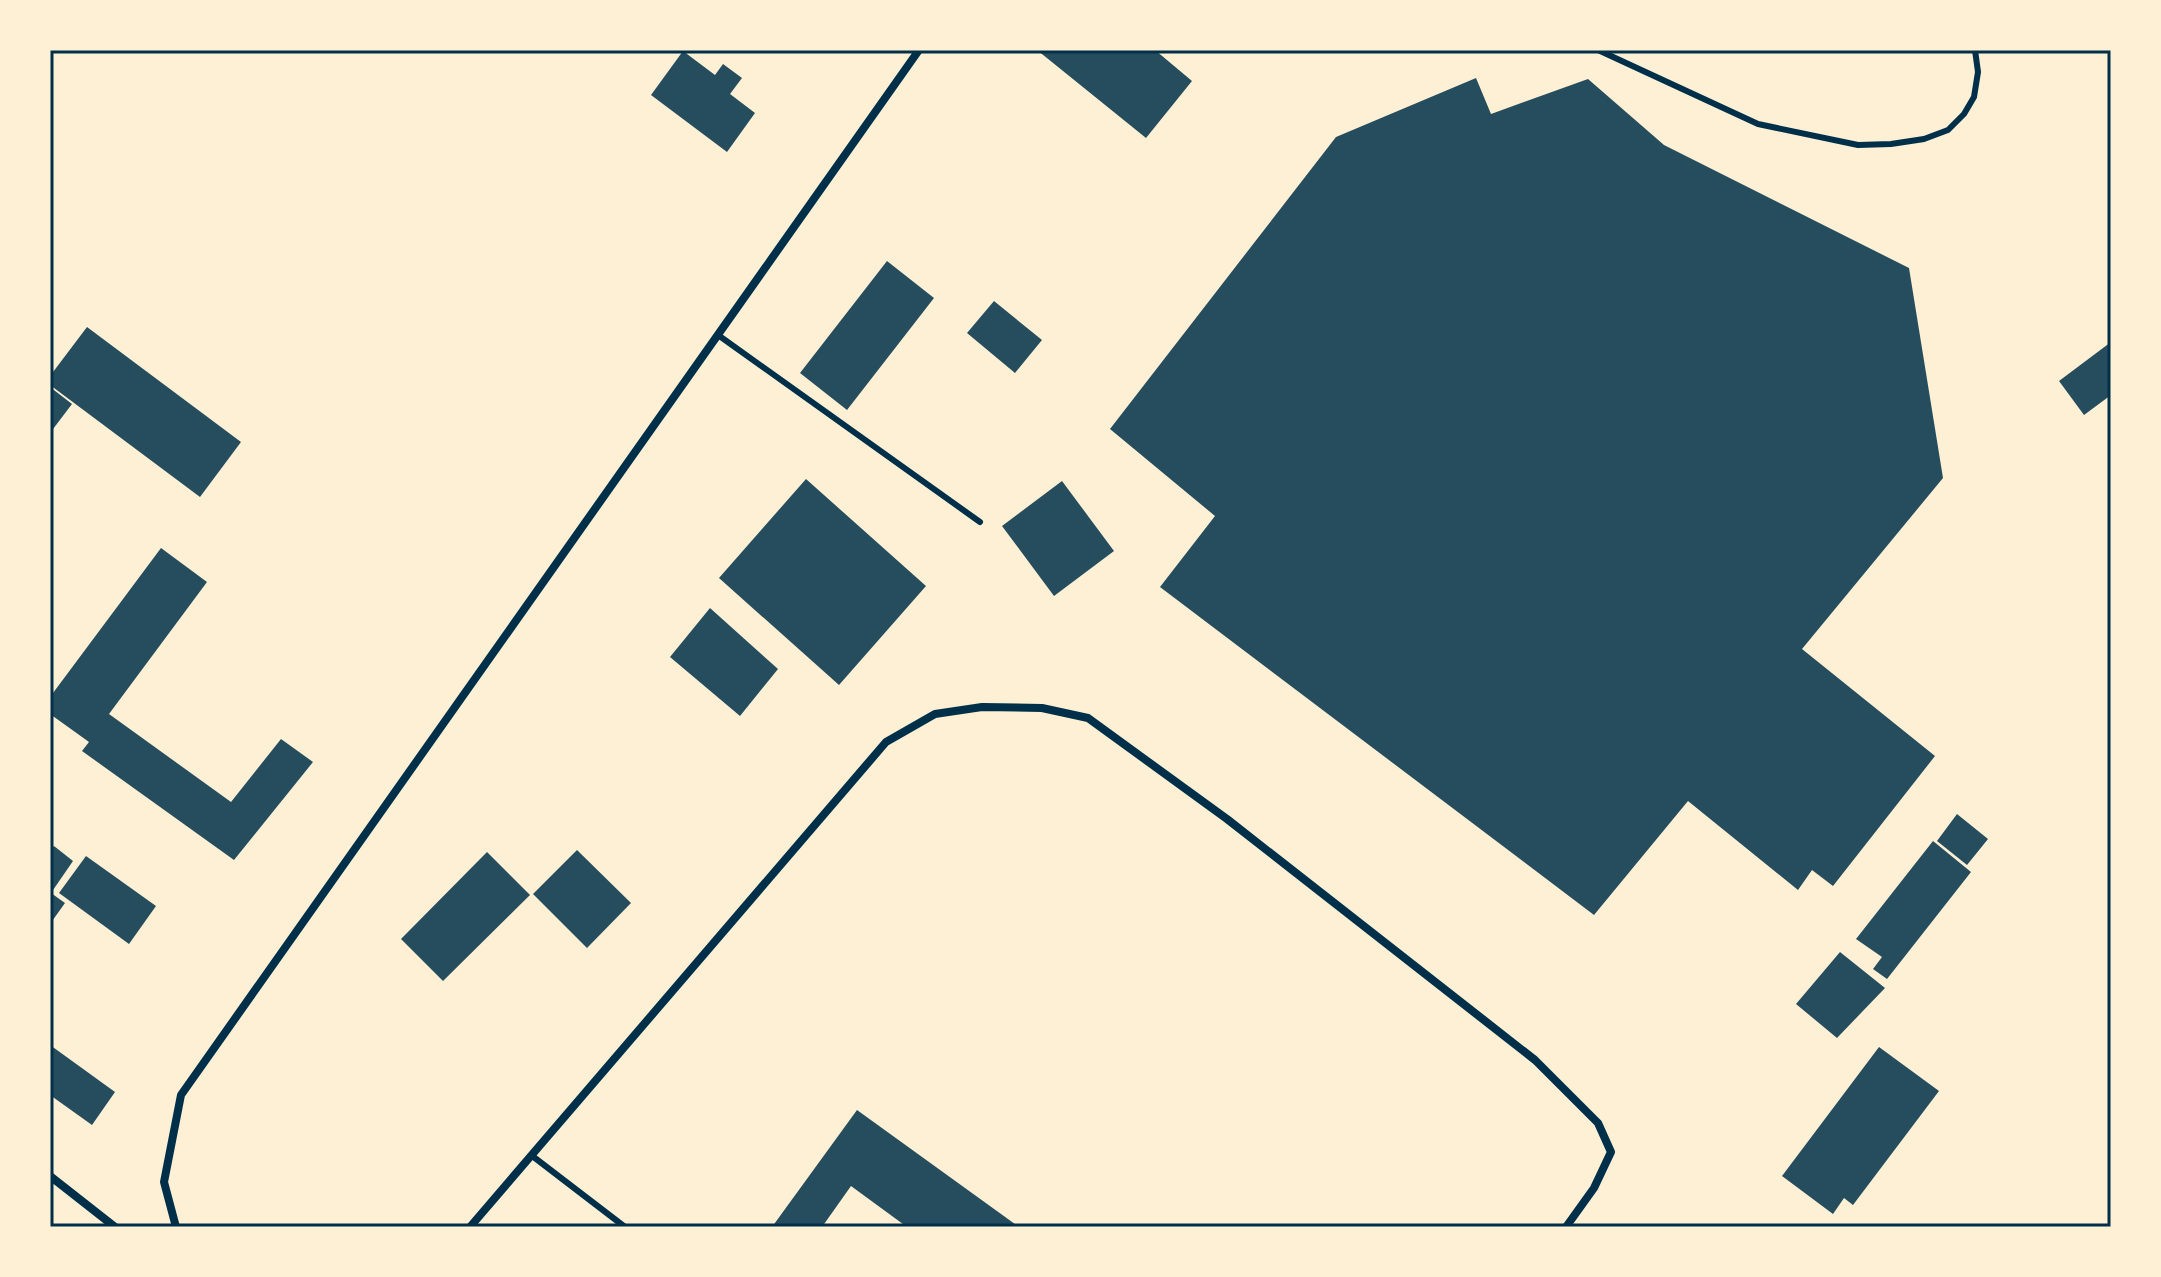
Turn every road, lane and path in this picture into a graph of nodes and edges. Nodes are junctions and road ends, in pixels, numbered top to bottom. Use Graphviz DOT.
graph roads {
  1 [pos="919,50"];
  2 [pos="1598,50"];
  3 [pos="1975,50"];
  4 [pos="718,335"];
  5 [pos="980,522"];
  6 [pos="531,1155"];
  7 [pos="50,1176"];
  8 [pos="115,1227"];
  9 [pos="176,1227"];
  10 [pos="470,1227"];
  11 [pos="625,1227"];
  12 [pos="1566,1227"];
  1 -- 4 [label="street"];
  2 -- 3 [label="lane"];
  4 -- 5 [label="lane"];
  4 -- 9 [label="street"];
  6 -- 10 [label="street"];
  6 -- 11 [label="lane"];
  6 -- 12 [label="street"];
  7 -- 8 [label="street"];
}
